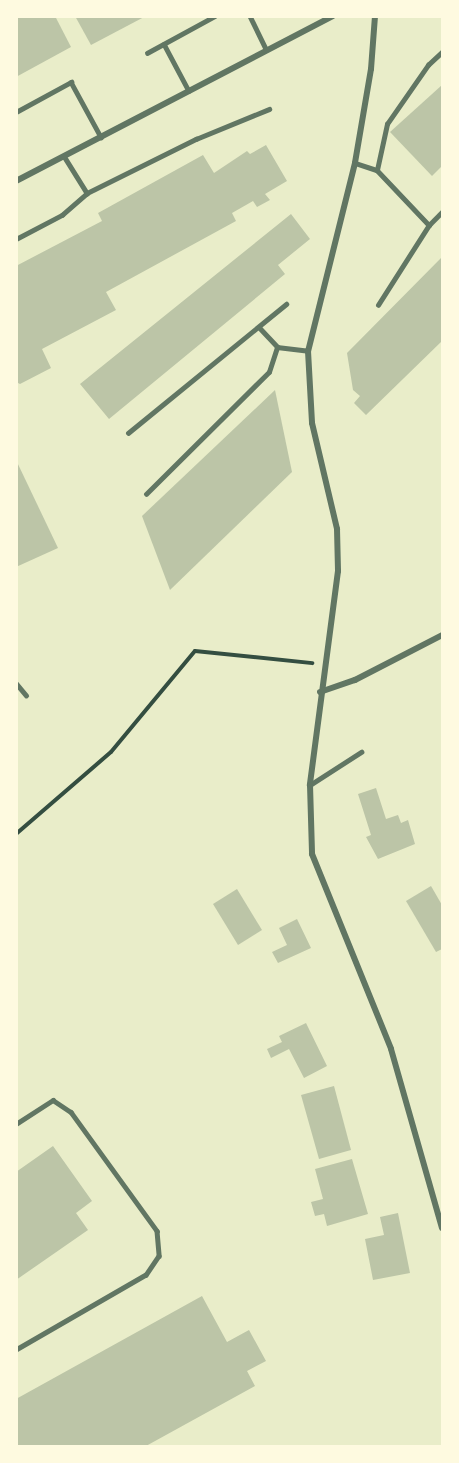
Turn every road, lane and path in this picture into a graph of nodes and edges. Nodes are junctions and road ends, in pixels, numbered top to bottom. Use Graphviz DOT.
graph roads {
  1 [pos="215,16"];
  2 [pos="250,16"];
  3 [pos="333,16"];
  4 [pos="375,16"];
  5 [pos="164,44"];
  6 [pos="266,49"];
  7 [pos="442,52"];
  8 [pos="147,53"];
  9 [pos="189,91"];
  10 [pos="269,109"];
  11 [pos="16,112"];
  12 [pos="101,137"];
  13 [pos="64,156"];
  14 [pos="355,163"];
  15 [pos="377,170"];
  16 [pos="16,181"];
  17 [pos="87,192"];
  18 [pos="442,212"];
  19 [pos="429,225"];
  20 [pos="16,239"];
  21 [pos="286,304"];
  22 [pos="378,305"];
  23 [pos="260,329"];
  24 [pos="277,347"];
  25 [pos="308,351"];
  26 [pos="129,434"];
  27 [pos="146,494"];
  28 [pos="442,634"];
  29 [pos="323,664"];
  30 [pos="16,683"];
  31 [pos="320,692"];
  32 [pos="26,695"];
  33 [pos="361,752"];
  34 [pos="309,785"];
  35 [pos="16,834"];
  36 [pos="16,1124"];
  37 [pos="442,1228"];
  38 [pos="16,1350"];
  1 -- 5 [label="lane"];
  2 -- 6 [label="lane"];
  3 -- 6 [label="street"];
  4 -- 14 [label="street"];
  5 -- 8 [label="lane"];
  5 -- 9 [label="lane"];
  6 -- 9 [label="street"];
  7 -- 15 [label="lane"];
  9 -- 12 [label="street"];
  10 -- 17 [label="lane"];
  11 -- 12 [label="lane"];
  12 -- 13 [label="street"];
  13 -- 16 [label="street"];
  13 -- 17 [label="lane"];
  14 -- 15 [label="lane"];
  14 -- 25 [label="street"];
  15 -- 19 [label="lane"];
  17 -- 20 [label="lane"];
  18 -- 19 [label="lane"];
  19 -- 22 [label="lane"];
  21 -- 23 [label="lane"];
  23 -- 24 [label="lane"];
  23 -- 26 [label="lane"];
  24 -- 25 [label="lane"];
  24 -- 27 [label="lane"];
  25 -- 29 [label="street"];
  28 -- 31 [label="street"];
  29 -- 31 [label="street"];
  29 -- 35 [label="path"];
  30 -- 32 [label="lane"];
  31 -- 34 [label="street"];
  33 -- 34 [label="lane"];
  34 -- 37 [label="street"];
  36 -- 38 [label="lane"];
}
